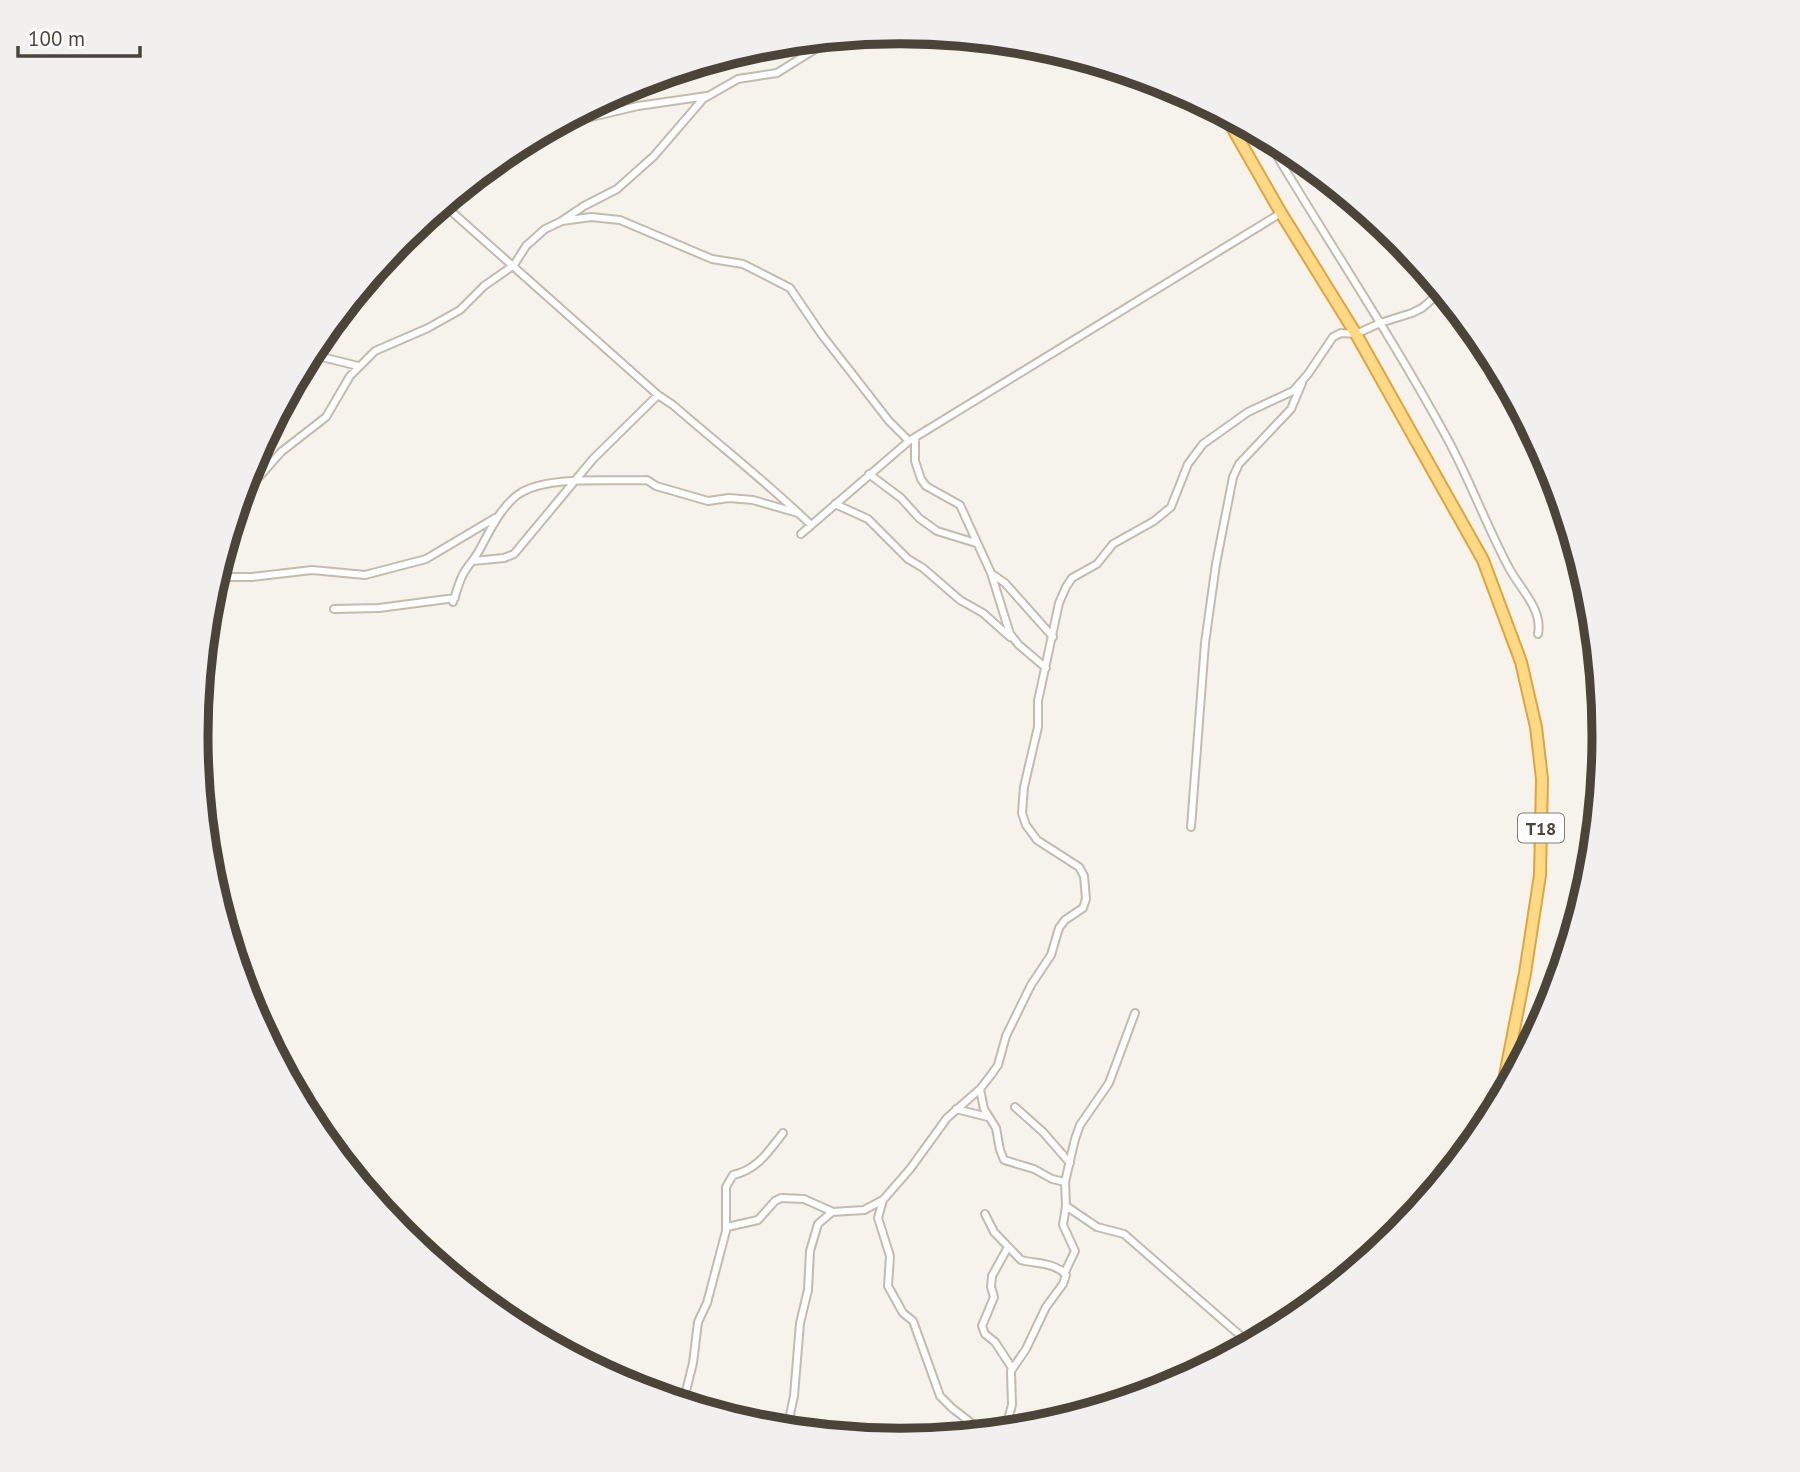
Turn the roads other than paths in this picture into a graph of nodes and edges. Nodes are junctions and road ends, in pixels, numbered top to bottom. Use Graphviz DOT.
graph roads {
  1 [pos="815,49"];
  2 [pos="712,95"];
  3 [pos="589,117"];
  4 [pos="1233,129"];
  5 [pos="1277,155"];
  6 [pos="451,211"];
  7 [pos="1281,213"];
  8 [pos="562,221"];
  9 [pos="514,265"];
  10 [pos="1434,297"];
  11 [pos="1380,323"];
  12 [pos="1356,334"];
  13 [pos="320,357"];
  14 [pos="358,366"];
  15 [pos="1302,381"];
  16 [pos="658,396"];
  17 [pos="912,440"];
  18 [pos="870,474"];
  19 [pos="257,480"];
  20 [pos="575,481"];
  21 [pos="835,504"];
  22 [pos="502,513"];
  23 [pos="799,513"];
  24 [pos="811,525"];
  25 [pos="801,534"];
  26 [pos="976,542"];
  27 [pos="472,561"];
  28 [pos="991,573"];
  29 [pos="226,577"];
  30 [pos="334,609"];
  31 [pos="1538,634"];
  32 [pos="1053,637"];
  33 [pos="1014,640"];
  34 [pos="1046,668"];
  35 [pos="1191,828"];
  36 [pos="1135,1013"];
  37 [pos="1506,1071"];
  38 [pos="979,1089"];
  39 [pos="1015,1107"];
  40 [pos="956,1109"];
  41 [pos="989,1117"];
  42 [pos="783,1133"];
  43 [pos="1070,1163"];
  44 [pos="1065,1182"];
  45 [pos="883,1200"];
  46 [pos="1066,1206"];
  47 [pos="833,1212"];
  48 [pos="985,1214"];
  49 [pos="727,1227"];
  50 [pos="1008,1247"];
  51 [pos="1065,1272"];
  52 [pos="1243,1338"];
  53 [pos="1012,1368"];
  54 [pos="685,1394"];
  55 [pos="789,1419"];
  56 [pos="1008,1419"];
  57 [pos="973,1424"];
  1 -- 2 [label="street"];
  2 -- 3 [label="street"];
  2 -- 8 [label="street"];
  4 -- 7 [label="highway, T18"];
  5 -- 11 [label="street"];
  6 -- 9 [label="street"];
  7 -- 12 [label="highway, T18"];
  7 -- 17 [label="street"];
  8 -- 9 [label="street"];
  8 -- 17 [label="street"];
  9 -- 14 [label="street"];
  9 -- 16 [label="street"];
  10 -- 11 [label="street"];
  11 -- 12 [label="street"];
  11 -- 31 [label="street"];
  12 -- 15 [label="street"];
  12 -- 37 [label="highway, T18"];
  13 -- 14 [label="street"];
  14 -- 19 [label="street"];
  15 -- 32 [label="street"];
  15 -- 35 [label="street"];
  16 -- 20 [label="street"];
  16 -- 23 [label="street"];
  17 -- 18 [label="street"];
  17 -- 26 [label="street"];
  18 -- 21 [label="street"];
  18 -- 26 [label="street"];
  20 -- 22 [label="street"];
  20 -- 23 [label="street"];
  20 -- 27 [label="street"];
  21 -- 24 [label="street"];
  21 -- 33 [label="street"];
  22 -- 27 [label="street"];
  22 -- 29 [label="street"];
  23 -- 24 [label="street"];
  24 -- 25 [label="street"];
  26 -- 28 [label="street"];
  27 -- 30 [label="street"];
  28 -- 32 [label="street"];
  28 -- 33 [label="street"];
  32 -- 34 [label="street"];
  33 -- 34 [label="street"];
  34 -- 38 [label="street"];
  36 -- 43 [label="street"];
  38 -- 40 [label="street"];
  38 -- 41 [label="street"];
  39 -- 43 [label="street"];
  40 -- 41 [label="street"];
  40 -- 45 [label="street"];
  41 -- 44 [label="street"];
  42 -- 49 [label="street"];
  43 -- 44 [label="street"];
  44 -- 46 [label="street"];
  45 -- 47 [label="street"];
  45 -- 57 [label="street"];
  46 -- 51 [label="street"];
  46 -- 52 [label="street"];
  47 -- 49 [label="street"];
  47 -- 55 [label="street"];
  48 -- 50 [label="street"];
  49 -- 54 [label="street"];
  50 -- 51 [label="street"];
  50 -- 53 [label="street"];
  51 -- 53 [label="street"];
  53 -- 56 [label="street"];
}
